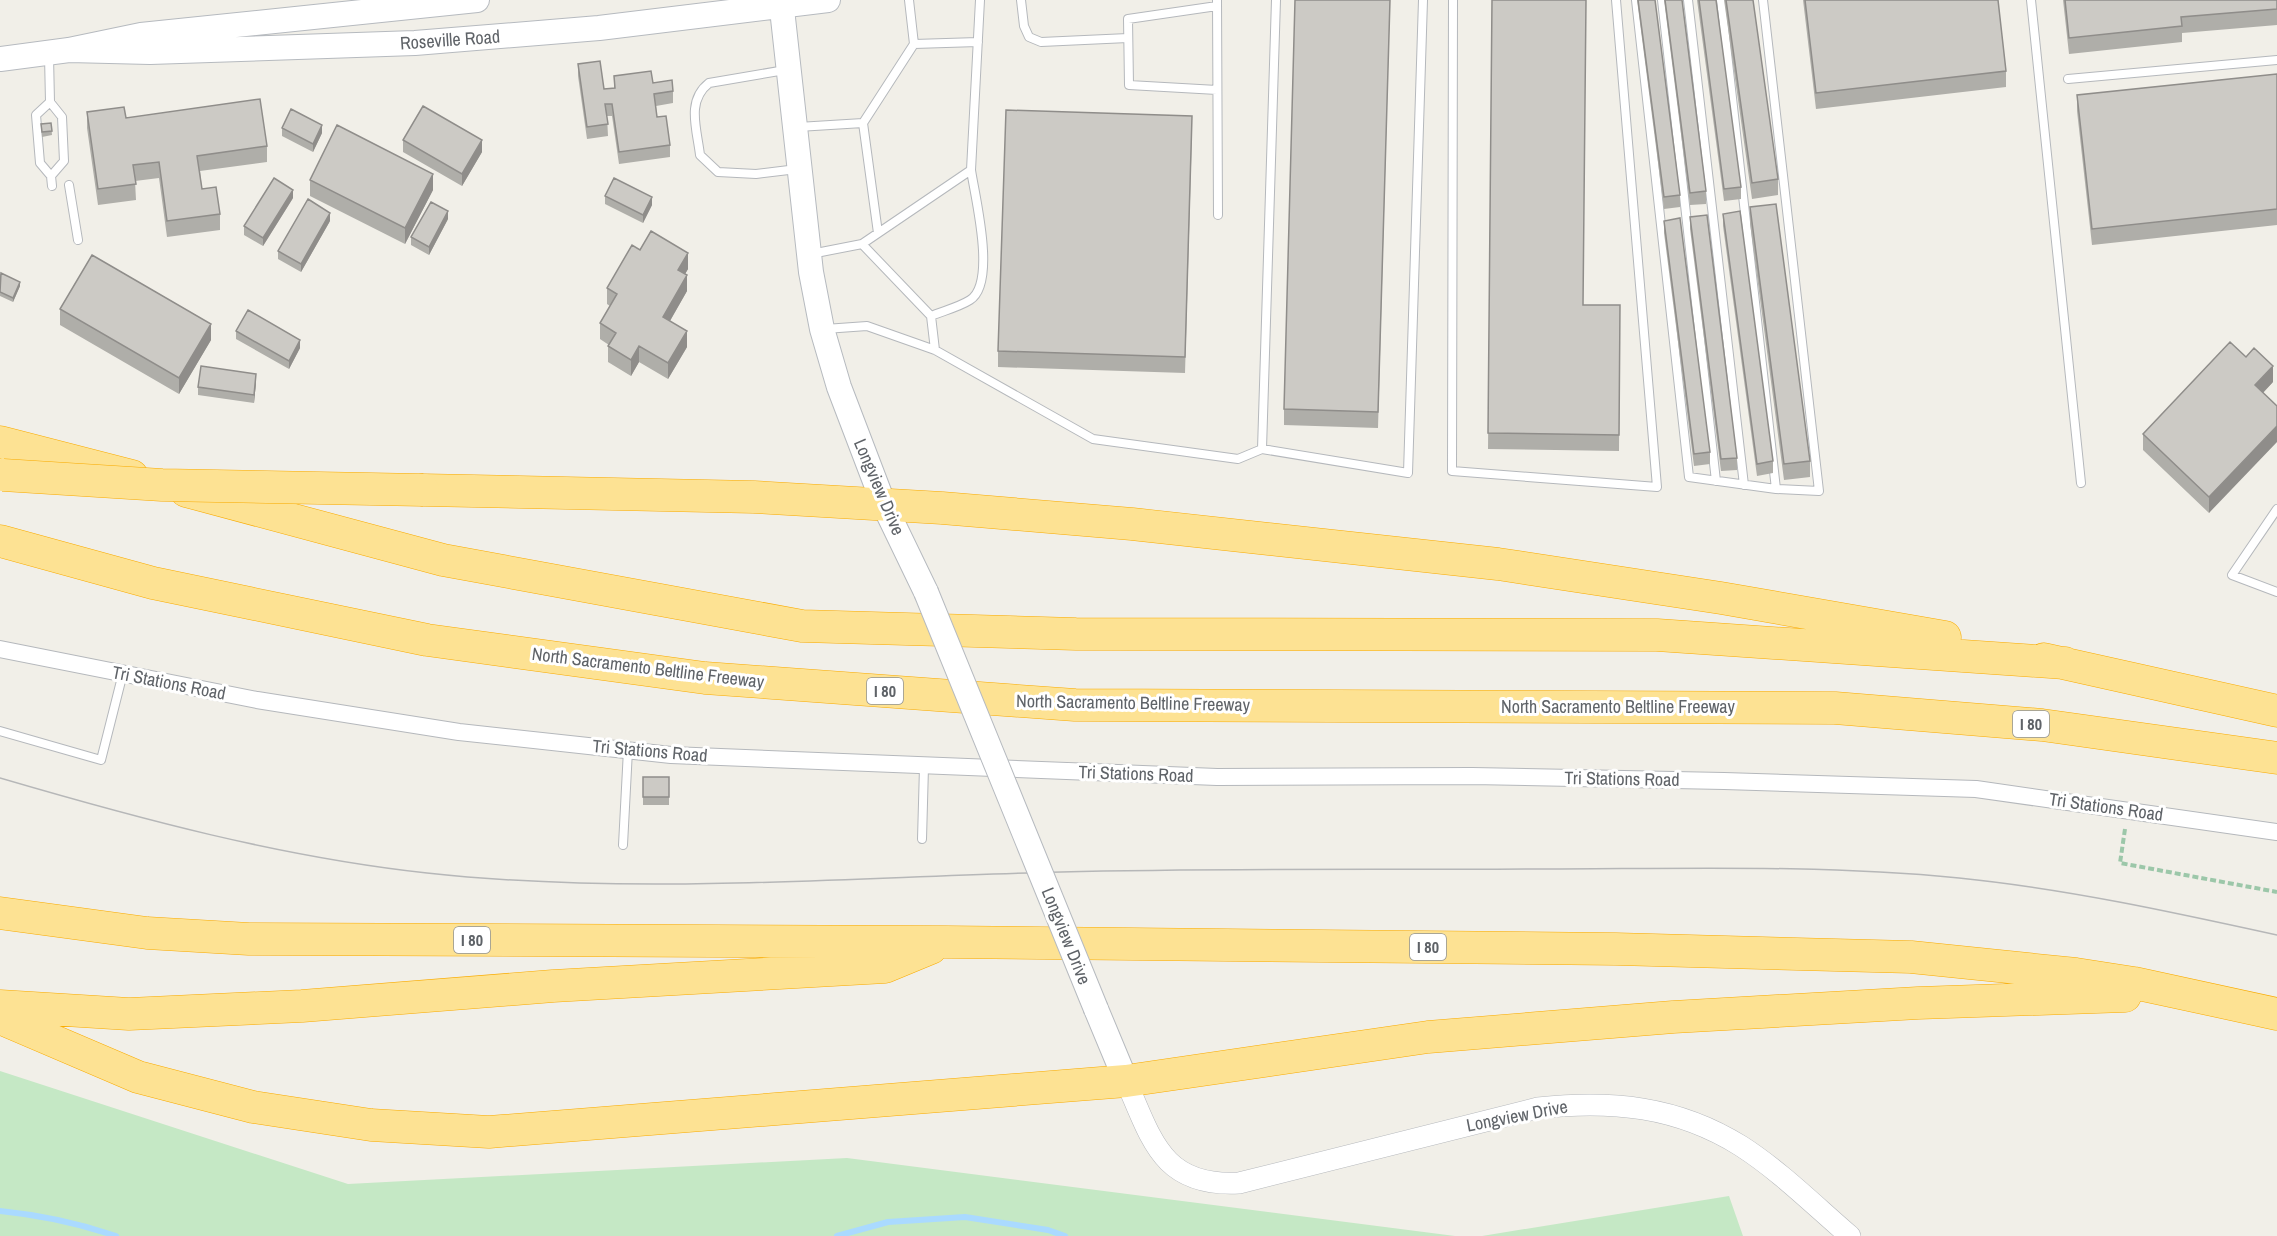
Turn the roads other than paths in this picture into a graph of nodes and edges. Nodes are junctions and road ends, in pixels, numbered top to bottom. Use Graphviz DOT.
graph roads {
  1 [pos="477,0"];
  2 [pos="828,0"];
  3 [pos="909,0"];
  4 [pos="980,0"];
  5 [pos="1021,0"];
  6 [pos="1276,0"];
  7 [pos="1423,0"];
  8 [pos="1453,0"];
  9 [pos="1616,0"];
  10 [pos="1636,0"];
  11 [pos="1662,0"];
  12 [pos="1688,0"];
  13 [pos="1721,0"];
  14 [pos="1763,0"];
  15 [pos="2031,0"];
  16 [pos="781,3"];
  17 [pos="1217,3"];
  18 [pos="1128,38"];
  19 [pos="978,42"];
  20 [pos="914,44"];
  21 [pos="59,51"];
  22 [pos="0,58"];
  23 [pos="2277,60"];
  24 [pos="789,69"];
  25 [pos="2068,79"];
  26 [pos="1218,90"];
  27 [pos="50,102"];
  28 [pos="863,123"];
  29 [pos="795,127"];
  30 [pos="800,169"];
  31 [pos="970,170"];
  32 [pos="51,176"];
  33 [pos="69,185"];
  34 [pos="52,186"];
  35 [pos="1218,215"];
  36 [pos="878,233"];
  37 [pos="78,240"];
  38 [pos="862,244"];
  39 [pos="809,254"];
  40 [pos="931,316"];
  41 [pos="822,329"];
  42 [pos="935,350"];
  43 [pos="0,442"];
  44 [pos="1262,449"];
  45 [pos="0,475"];
  46 [pos="1716,481"];
  47 [pos="2081,483"];
  48 [pos="1744,485"];
  49 [pos="1776,489"];
  50 [pos="884,505"];
  51 [pos="2277,509"];
  52 [pos="0,541"];
  53 [pos="2277,592"];
  54 [pos="0,649"];
  55 [pos="2065,663"];
  56 [pos="123,673"];
  57 [pos="2277,711"];
  58 [pos="0,731"];
  59 [pos="628,749"];
  60 [pos="2277,758"];
  61 [pos="924,767"];
  62 [pos="2277,832"];
  63 [pos="922,839"];
  64 [pos="623,845"];
  65 [pos="0,913"];
  66 [pos="946,942"];
  67 [pos="2192,995"];
  68 [pos="0,1006"];
  69 [pos="2277,1014"];
  70 [pos="0,1018"];
  71 [pos="1126,1081"];
  72 [pos="1850,1236"];
  1 -- 21 [label="main road, Roseville Road"];
  2 -- 16 [label="main road, Roseville Road"];
  3 -- 20 [label="lane"];
  4 -- 19 [label="lane"];
  5 -- 18 [label="lane"];
  6 -- 44 [label="lane"];
  7 -- 44 [label="lane"];
  8 -- 9 [label="lane"];
  10 -- 46 [label="lane"];
  11 -- 46 [label="lane"];
  12 -- 48 [label="lane"];
  13 -- 49 [label="lane"];
  14 -- 49 [label="lane"];
  15 -- 47 [label="lane"];
  16 -- 21 [label="main road, Roseville Road"];
  16 -- 24 [label="main road, Longview Drive"];
  17 -- 18 [label="lane"];
  17 -- 26 [label="lane"];
  18 -- 26 [label="lane"];
  19 -- 20 [label="lane"];
  19 -- 31 [label="lane"];
  20 -- 28 [label="lane"];
  21 -- 22 [label="main road, Roseville Road"];
  21 -- 27 [label="lane"];
  23 -- 25 [label="lane"];
  24 -- 29 [label="main road, Longview Drive"];
  24 -- 30 [label="lane"];
  26 -- 35 [label="lane"];
  27 -- 32 [label="lane"];
  27 -- 32 [label="lane"];
  28 -- 29 [label="lane"];
  28 -- 36 [label="lane"];
  29 -- 30 [label="main road, Longview Drive"];
  30 -- 39 [label="main road, Longview Drive"];
  31 -- 36 [label="lane"];
  31 -- 40 [label="lane"];
  32 -- 34 [label="lane"];
  33 -- 37 [label="lane"];
  36 -- 38 [label="lane"];
  38 -- 39 [label="lane"];
  38 -- 40 [label="lane"];
  39 -- 41 [label="main road, Longview Drive"];
  40 -- 42 [label="lane"];
  41 -- 42 [label="lane"];
  41 -- 50 [label="main road, Longview Drive"];
  42 -- 44 [label="lane"];
  43 -- 55 [label="highway"];
  45 -- 50 [label="highway, bridge"];
  46 -- 48 [label="lane"];
  48 -- 49 [label="lane"];
  50 -- 55 [label="highway"];
  50 -- 71 [label="main road, Longview Drive, bridge"];
  51 -- 53 [label="lane"];
  52 -- 60 [label="highway, North Sacramento Beltline Freeway / I 80"];
  54 -- 56 [label="street, Tri Stations Road"];
  55 -- 57 [label="highway"];
  56 -- 58 [label="lane"];
  56 -- 59 [label="street, Tri Stations Road"];
  59 -- 61 [label="street, Tri Stations Road"];
  59 -- 64 [label="lane"];
  61 -- 62 [label="street, Tri Stations Road"];
  61 -- 63 [label="lane"];
  65 -- 66 [label="highway, I 80"];
  66 -- 67 [label="highway, I 80"];
  66 -- 68 [label="highway"];
  67 -- 69 [label="highway, I 80"];
  67 -- 71 [label="highway"];
  70 -- 71 [label="highway"];
  71 -- 72 [label="street, Longview Drive"];
}
